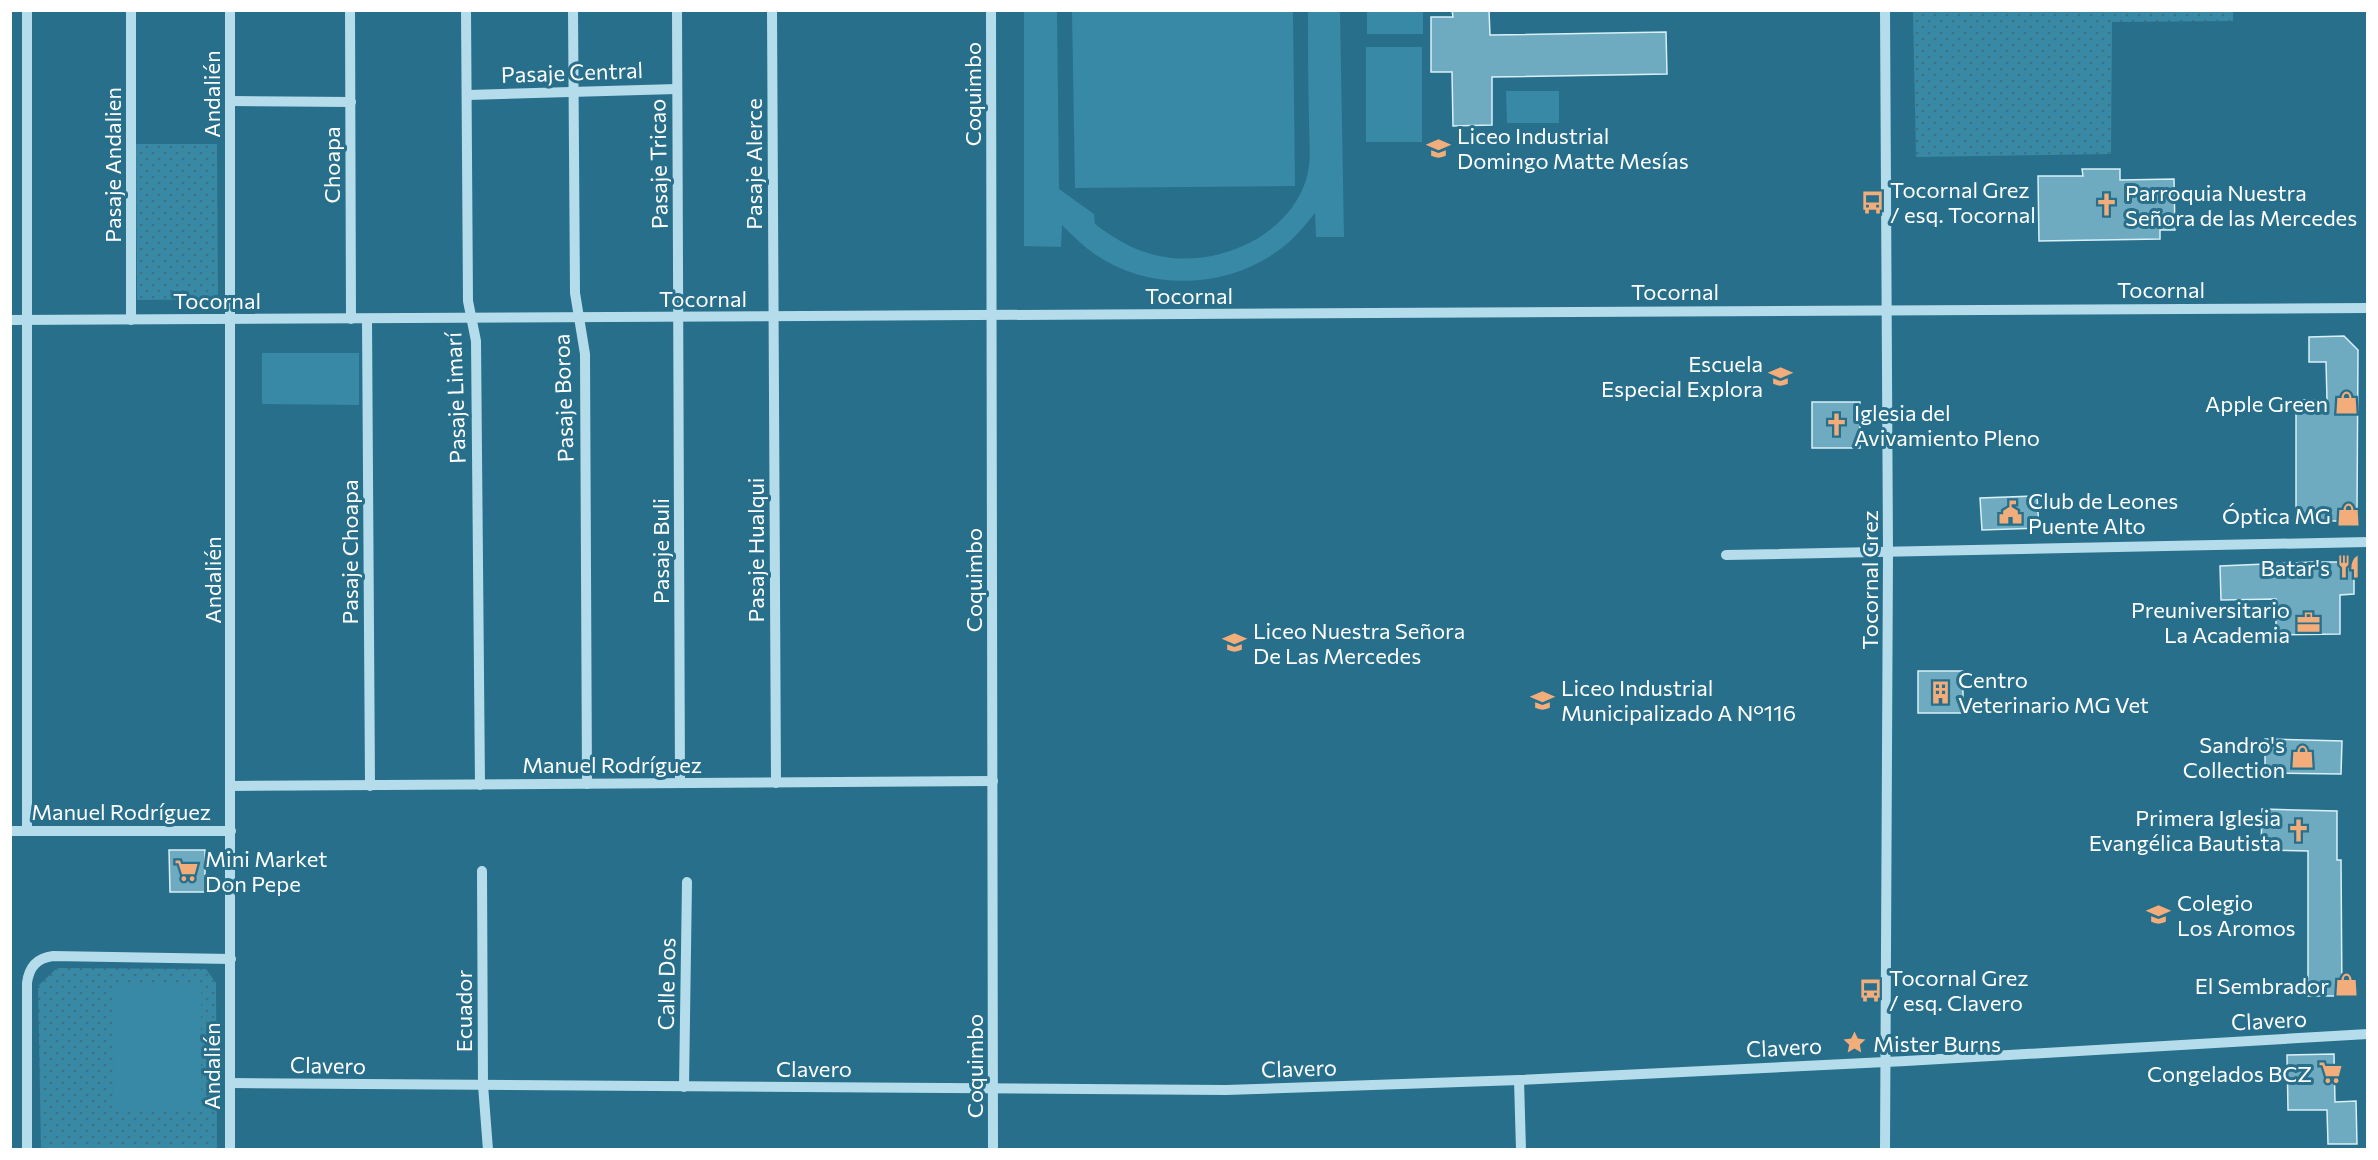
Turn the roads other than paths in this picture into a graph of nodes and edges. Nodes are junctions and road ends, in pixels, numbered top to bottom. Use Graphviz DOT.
graph roads {
  1 [pos="27,10"];
  2 [pos="131,10"];
  3 [pos="230,10"];
  4 [pos="350,10"];
  5 [pos="466,10"];
  6 [pos="573,10"];
  7 [pos="677,10"];
  8 [pos="772,10"];
  9 [pos="991,10"];
  10 [pos="1885,10"];
  11 [pos="677,89"];
  12 [pos="574,92"];
  13 [pos="468,95"];
  14 [pos="231,101"];
  15 [pos="351,102"];
  16 [pos="2367,308"];
  17 [pos="1888,309"];
  18 [pos="992,316"];
  19 [pos="774,317"];
  20 [pos="472,318"];
  21 [pos="579,318"];
  22 [pos="679,318"];
  23 [pos="351,319"];
  24 [pos="367,319"];
  25 [pos="10,320"];
  26 [pos="27,320"];
  27 [pos="131,320"];
  28 [pos="231,320"];
  29 [pos="2367,542"];
  30 [pos="1888,553"];
  31 [pos="1726,555"];
  32 [pos="993,781"];
  33 [pos="680,783"];
  34 [pos="776,783"];
  35 [pos="587,784"];
  36 [pos="480,785"];
  37 [pos="231,786"];
  38 [pos="370,786"];
  39 [pos="10,831"];
  40 [pos="27,831"];
  41 [pos="231,831"];
  42 [pos="482,871"];
  43 [pos="687,882"];
  44 [pos="231,959"];
  45 [pos="2367,1034"];
  46 [pos="1887,1062"];
  47 [pos="1519,1080"];
  48 [pos="231,1083"];
  49 [pos="483,1085"];
  50 [pos="684,1087"];
  51 [pos="993,1089"];
  52 [pos="27,1149"];
  53 [pos="230,1149"];
  54 [pos="488,1149"];
  55 [pos="993,1149"];
  56 [pos="1521,1149"];
  57 [pos="1885,1149"];
  1 -- 26 [label="street"];
  2 -- 27 [label="street, Pasaje Andalien"];
  3 -- 14 [label="street, Andalién"];
  4 -- 15 [label="street, Choapa"];
  5 -- 13 [label="street, Pasaje Limarí"];
  6 -- 12 [label="street, Pasaje Boroa"];
  7 -- 11 [label="street, Pasaje Tricao"];
  8 -- 19 [label="street, Pasaje Alerce"];
  9 -- 18 [label="street, Coquimbo"];
  10 -- 17 [label="street, Tocornal Grez"];
  11 -- 12 [label="street, Pasaje Central"];
  11 -- 22 [label="street, Pasaje Tricao"];
  12 -- 13 [label="street, Pasaje Central"];
  12 -- 21 [label="street, Pasaje Boroa"];
  13 -- 20 [label="street, Pasaje Limarí"];
  14 -- 15 [label="street"];
  14 -- 28 [label="street, Andalién"];
  15 -- 23 [label="street, Choapa"];
  16 -- 17 [label="street, Tocornal"];
  17 -- 18 [label="street, Tocornal"];
  17 -- 30 [label="street, Tocornal Grez"];
  18 -- 19 [label="street, Tocornal"];
  18 -- 32 [label="street, Coquimbo"];
  19 -- 22 [label="street, Tocornal"];
  19 -- 34 [label="street, Pasaje Hualqui"];
  20 -- 21 [label="street, Tocornal"];
  20 -- 24 [label="street, Tocornal"];
  20 -- 36 [label="street, Pasaje Limarí"];
  21 -- 22 [label="street, Tocornal"];
  21 -- 35 [label="street, Pasaje Boroa"];
  22 -- 33 [label="street, Pasaje Buli"];
  23 -- 24 [label="street, Tocornal"];
  23 -- 28 [label="street, Tocornal"];
  24 -- 38 [label="street, Pasaje Choapa"];
  25 -- 26 [label="street, Tocornal"];
  26 -- 27 [label="street, Tocornal"];
  26 -- 40 [label="street"];
  27 -- 28 [label="street, Tocornal"];
  28 -- 37 [label="street, Andalién"];
  29 -- 30 [label="street"];
  30 -- 31 [label="street"];
  30 -- 46 [label="street, Tocornal Grez"];
  32 -- 34 [label="street, Manuel Rodríguez"];
  32 -- 51 [label="street, Coquimbo"];
  33 -- 34 [label="street, Manuel Rodríguez"];
  33 -- 35 [label="street, Manuel Rodríguez"];
  35 -- 36 [label="street, Manuel Rodríguez"];
  36 -- 38 [label="street, Manuel Rodríguez"];
  37 -- 38 [label="street, Manuel Rodríguez"];
  37 -- 41 [label="street, Andalién"];
  39 -- 40 [label="street, Manuel Rodríguez"];
  40 -- 41 [label="street, Manuel Rodríguez"];
  41 -- 44 [label="street, Andalién"];
  42 -- 49 [label="street, Ecuador"];
  43 -- 50 [label="street, Calle Dos"];
  44 -- 48 [label="street, Andalién"];
  44 -- 52 [label="street"];
  45 -- 46 [label="street, Clavero"];
  46 -- 47 [label="street, Clavero"];
  46 -- 57 [label="street, Tocornal Grez"];
  47 -- 51 [label="street, Clavero"];
  47 -- 56 [label="street"];
  48 -- 49 [label="street, Clavero"];
  48 -- 53 [label="street, Andalién"];
  49 -- 50 [label="street, Clavero"];
  49 -- 54 [label="street, Ecuador"];
  50 -- 51 [label="street, Clavero"];
  51 -- 55 [label="street, Coquimbo"];
}
